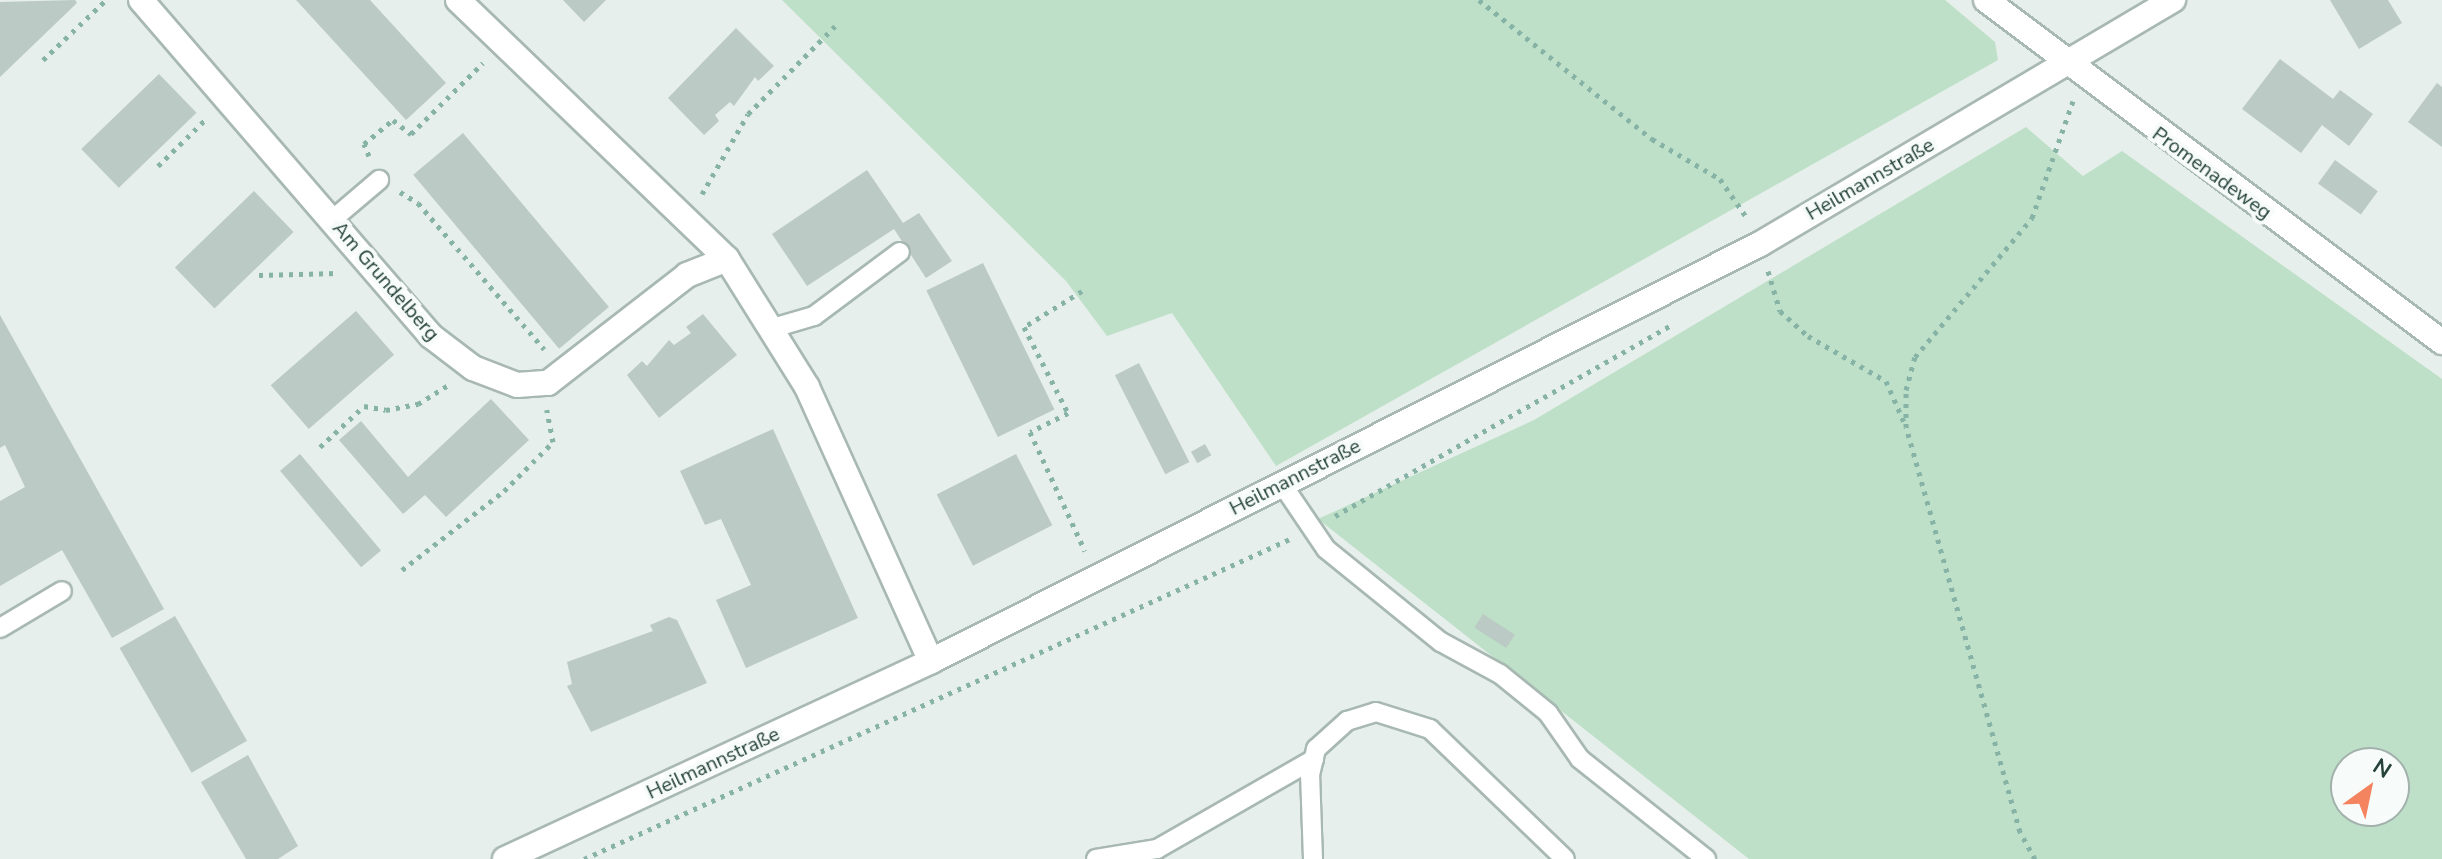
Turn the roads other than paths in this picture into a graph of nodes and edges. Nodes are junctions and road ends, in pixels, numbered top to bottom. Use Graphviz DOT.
graph roads {
  1 [pos="141,0"];
  2 [pos="458,0"];
  3 [pos="1986,0"];
  4 [pos="2173,0"];
  5 [pos="2074,70"];
  6 [pos="379,180"];
  7 [pos="332,220"];
  8 [pos="900,252"];
  9 [pos="727,259"];
  10 [pos="773,328"];
  11 [pos="2442,342"];
  12 [pos="1282,484"];
  13 [pos="62,591"];
  14 [pos="0,628"];
  15 [pos="931,661"];
  16 [pos="1314,759"];
  17 [pos="505,859"];
  18 [pos="1096,859"];
  19 [pos="1313,859"];
  20 [pos="1565,859"];
  21 [pos="1706,859"];
  1 -- 7 [label="street, Am Grundelberg"];
  2 -- 9 [label="street"];
  3 -- 5 [label="street, Promenadeweg"];
  4 -- 5 [label="street, Heilmannstraße"];
  5 -- 11 [label="street, Promenadeweg"];
  5 -- 12 [label="street, Heilmannstraße"];
  6 -- 7 [label="lane"];
  7 -- 9 [label="street, Am Grundelberg"];
  8 -- 10 [label="lane"];
  9 -- 10 [label="street"];
  10 -- 15 [label="street"];
  12 -- 15 [label="street, Heilmannstraße"];
  12 -- 21 [label="lane"];
  13 -- 14 [label="lane"];
  15 -- 17 [label="street, Heilmannstraße"];
  16 -- 18 [label="lane"];
  16 -- 19 [label="lane"];
  16 -- 20 [label="lane"];
}
